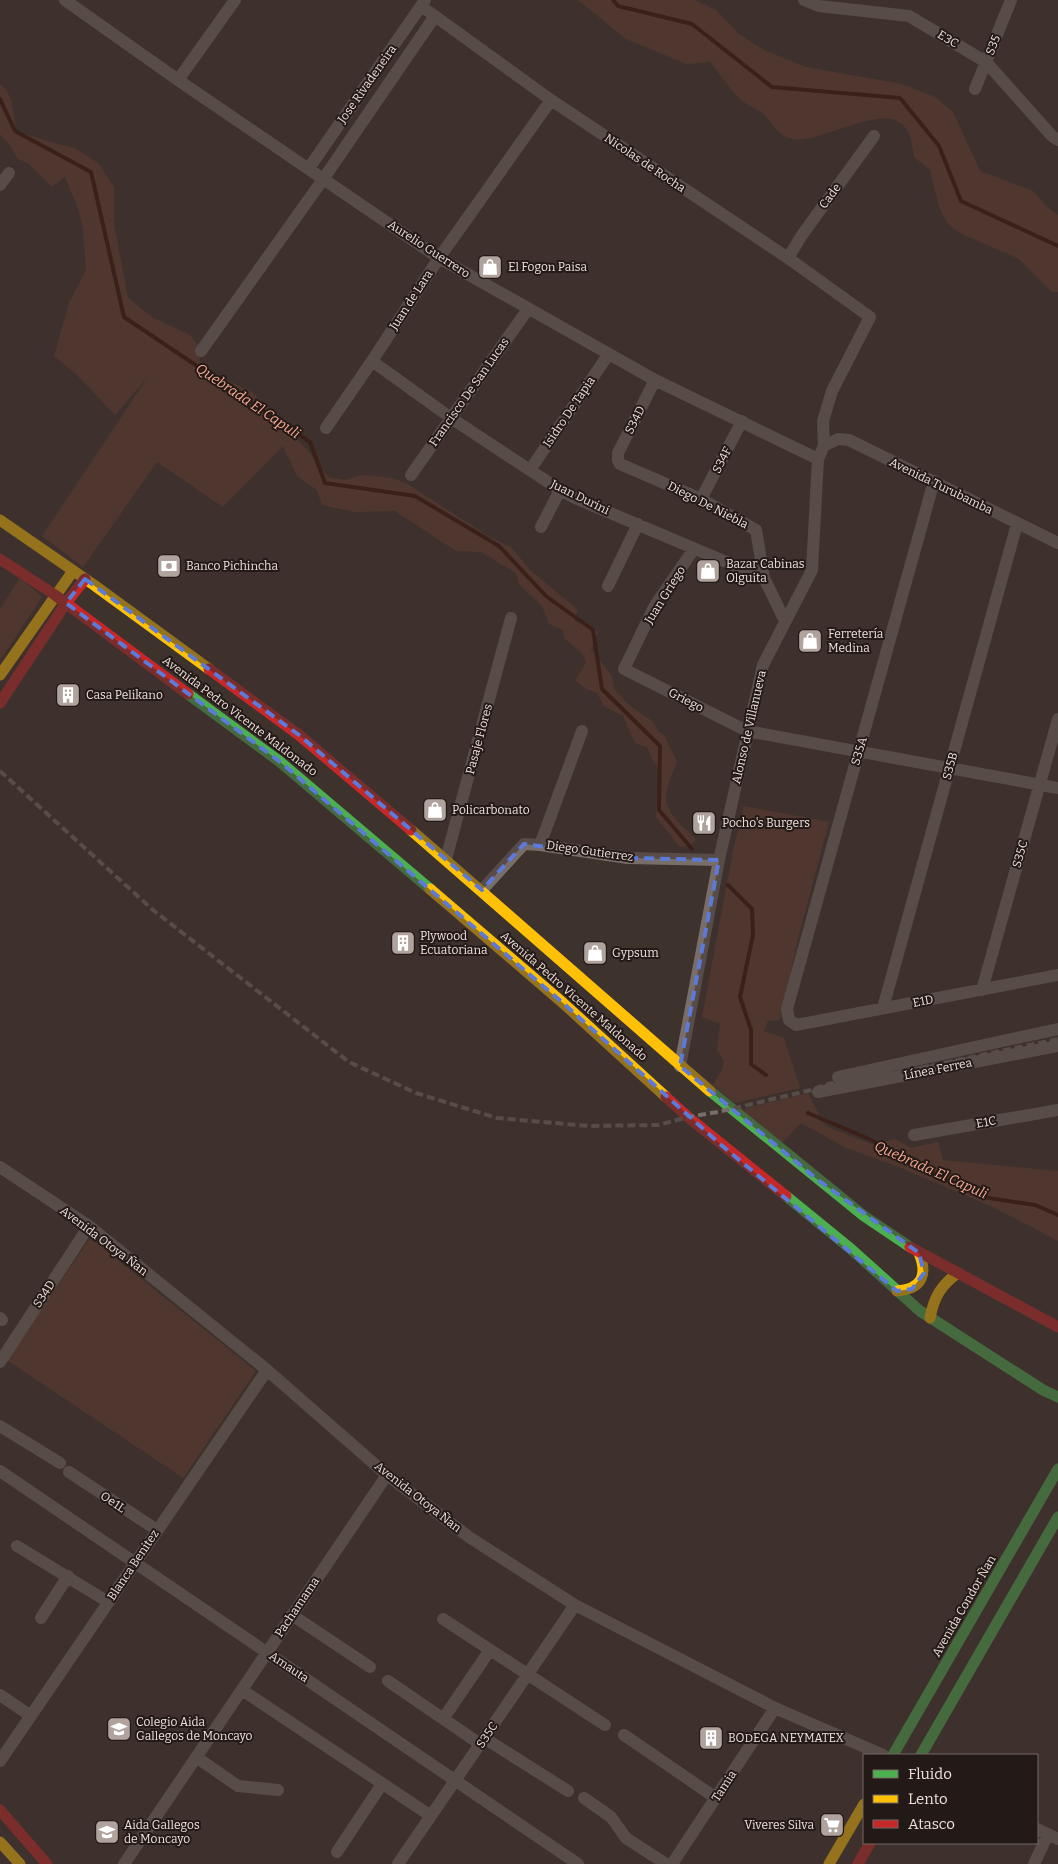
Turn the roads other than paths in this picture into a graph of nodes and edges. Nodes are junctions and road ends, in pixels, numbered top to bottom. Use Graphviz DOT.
graph roads {
  1 [pos="64,0"];
  2 [pos="234,0"];
  3 [pos="804,0"];
  4 [pos="1011,0"];
  5 [pos="423,3"];
  6 [pos="435,16"];
  7 [pos="986,62"];
  8 [pos="178,80"];
  9 [pos="975,89"];
  10 [pos="551,100"];
  11 [pos="874,136"];
  12 [pos="1058,140"];
  13 [pos="309,168"];
  14 [pos="9,172"];
  15 [pos="324,178"];
  16 [pos="0,185"];
  17 [pos="438,258"];
  18 [pos="788,258"];
  19 [pos="528,308"];
  20 [pos="870,317"];
  21 [pos="201,351"];
  22 [pos="608,355"];
  23 [pos="372,361"];
  24 [pos="655,380"];
  25 [pos="451,418"];
  26 [pos="742,421"];
  27 [pos="326,428"];
  28 [pos="824,446"];
  29 [pos="818,459"];
  30 [pos="618,460"];
  31 [pos="530,470"];
  32 [pos="411,476"];
  33 [pos="934,481"];
  34 [pos="560,490"];
  35 [pos="701,499"];
  36 [pos="0,520"];
  37 [pos="638,524"];
  38 [pos="1018,524"];
  39 [pos="541,527"];
  40 [pos="1058,543"];
  41 [pos="694,549"];
  42 [pos="0,559"];
  43 [pos="73,571"];
  44 [pos="764,578"];
  45 [pos="85,579"];
  46 [pos="608,586"];
  47 [pos="55,595"];
  48 [pos="66,604"];
  49 [pos="511,618"];
  50 [pos="785,621"];
  51 [pos="624,669"];
  52 [pos="0,675"];
  53 [pos="0,703"];
  54 [pos="1058,719"];
  55 [pos="582,731"];
  56 [pos="747,731"];
  57 [pos="859,752"];
  58 [pos="950,768"];
  59 [pos="1040,784"];
  60 [pos="1058,788"];
  61 [pos="540,845"];
  62 [pos="446,859"];
  63 [pos="719,860"];
  64 [pos="482,890"];
  65 [pos="1058,975"];
  66 [pos="982,990"];
  67 [pos="883,1008"];
  68 [pos="789,1020"];
  69 [pos="1058,1029"];
  70 [pos="1058,1046"];
  71 [pos="680,1066"];
  72 [pos="838,1077"];
  73 [pos="818,1092"];
  74 [pos="1058,1110"];
  75 [pos="914,1135"];
  76 [pos="0,1167"];
  77 [pos="89,1226"];
  78 [pos="919,1253"];
  79 [pos="958,1273"];
  80 [pos="897,1291"];
  81 [pos="930,1318"];
  82 [pos="1058,1327"];
  83 [pos="0,1362"];
  84 [pos="267,1370"];
  85 [pos="1058,1397"];
  86 [pos="0,1426"];
  87 [pos="1058,1470"];
  88 [pos="0,1471"];
  89 [pos="387,1474"];
  90 [pos="1058,1517"];
  91 [pos="157,1530"];
  92 [pos="17,1546"];
  93 [pos="135,1562"];
  94 [pos="68,1576"];
  95 [pos="108,1602"];
  96 [pos="575,1605"];
  97 [pos="292,1615"];
  98 [pos="41,1618"];
  99 [pos="443,1619"];
  100 [pos="490,1650"];
  101 [pos="267,1652"];
  102 [pos="370,1667"];
  103 [pos="528,1674"];
  104 [pos="388,1681"];
  105 [pos="242,1690"];
  106 [pos="0,1695"];
  107 [pos="775,1708"];
  108 [pos="31,1716"];
  109 [pos="444,1719"];
  110 [pos="605,1726"];
  111 [pos="624,1735"];
  112 [pos="482,1741"];
  113 [pos="881,1754"];
  114 [pos="894,1754"];
  115 [pos="922,1754"];
  116 [pos="196,1757"];
  117 [pos="0,1761"];
  118 [pos="455,1781"];
  119 [pos="382,1784"];
  120 [pos="278,1790"];
  121 [pos="568,1792"];
  122 [pos="584,1798"];
  123 [pos="716,1798"];
  124 [pos="863,1806"];
  125 [pos="0,1810"];
  126 [pos="431,1816"];
  127 [pos="1048,1834"];
  128 [pos="0,1842"];
  129 [pos="869,1844"];
  130 [pos="337,1852"];
  131 [pos="20,1864"];
  132 [pos="47,1864"];
  133 [pos="124,1864"];
  134 [pos="398,1864"];
  135 [pos="578,1864"];
  136 [pos="666,1864"];
  137 [pos="672,1864"];
  138 [pos="829,1864"];
  139 [pos="858,1864"];
  140 [pos="1034,1864"];
  1 -- 8 [label="street, Aurelio Guerrero"];
  2 -- 8 [label="street"];
  3 -- 7 [label="street, E3C"];
  4 -- 7 [label="street, S35"];
  5 -- 6 [label="street, Nicolas de Rocha"];
  5 -- 13 [label="street, Jose Rivadeneira"];
  6 -- 10 [label="street, Nicolas de Rocha"];
  6 -- 15 [label="street"];
  7 -- 9 [label="street, S35"];
  7 -- 12 [label="street, E3C"];
  8 -- 13 [label="street, Aurelio Guerrero"];
  10 -- 17 [label="street, Juan de Lara"];
  10 -- 18 [label="street, Nicolas de Rocha"];
  11 -- 18 [label="street, Cade"];
  13 -- 15 [label="street, Aurelio Guerrero"];
  14 -- 16 [label="street"];
  15 -- 17 [label="street, Aurelio Guerrero"];
  15 -- 21 [label="street"];
  17 -- 19 [label="street, Aurelio Guerrero"];
  17 -- 23 [label="street, Juan de Lara"];
  18 -- 20 [label="street, Nicolas de Rocha"];
  19 -- 22 [label="street, Aurelio Guerrero"];
  19 -- 25 [label="street, Francisco De San Lucas"];
  20 -- 28 [label="street, Alonso de Villanueva"];
  22 -- 24 [label="street, Aurelio Guerrero"];
  22 -- 31 [label="street, Isidro De Tapia"];
  23 -- 25 [label="street, Juan Durini"];
  23 -- 27 [label="street, Juan de Lara"];
  24 -- 26 [label="street, Aurelio Guerrero"];
  24 -- 30 [label="street, S34D"];
  25 -- 31 [label="street, Juan Durini"];
  25 -- 32 [label="street, Francisco De San Lucas"];
  26 -- 29 [label="street, Aurelio Guerrero"];
  26 -- 35 [label="street, S34F"];
  28 -- 29 [label="street, Alonso de Villanueva"];
  28 -- 33 [label="street, Avenida Turubamba"];
  29 -- 50 [label="street, Alonso de Villanueva"];
  30 -- 35 [label="street, Diego De Niebla"];
  31 -- 34 [label="street, Juan Durini"];
  33 -- 38 [label="street, Avenida Turubamba"];
  33 -- 57 [label="street, S35A"];
  34 -- 37 [label="street, Juan Durini"];
  34 -- 39 [label="street"];
  35 -- 44 [label="street, Diego De Niebla"];
  36 -- 43 [label="main road, Avenida Pedro Vicente Maldonado"];
  37 -- 41 [label="street, Juan Durini"];
  37 -- 46 [label="street"];
  38 -- 40 [label="street, Avenida Turubamba"];
  38 -- 58 [label="street, S35B"];
  41 -- 44 [label="street, Juan Durini"];
  41 -- 51 [label="street, Juan Griego"];
  42 -- 47 [label="main road, Avenida Pedro Vicente Maldonado"];
  43 -- 45 [label="main road, Avenida Pedro Vicente Maldonado"];
  43 -- 47 [label="main road"];
  44 -- 50 [label="street"];
  45 -- 48 [label="main road"];
  45 -- 62 [label="main road, Avenida Pedro Vicente Maldonado"];
  47 -- 48 [label="main road, Avenida Pedro Vicente Maldonado"];
  47 -- 52 [label="main road"];
  48 -- 53 [label="main road"];
  48 -- 80 [label="main road, Avenida Pedro Vicente Maldonado"];
  49 -- 62 [label="street, Pasaje Flores"];
  50 -- 56 [label="street, Alonso de Villanueva"];
  51 -- 56 [label="street, Griego"];
  54 -- 59 [label="street, S35C"];
  55 -- 61 [label="street"];
  56 -- 57 [label="street, Griego"];
  56 -- 63 [label="street, Alonso de Villanueva"];
  57 -- 58 [label="street, Griego"];
  57 -- 68 [label="street, S35A"];
  58 -- 59 [label="street, Griego"];
  58 -- 67 [label="street, S35B"];
  59 -- 60 [label="street, Griego"];
  59 -- 66 [label="street, S35C"];
  61 -- 63 [label="street, Diego Gutierrez"];
  61 -- 64 [label="street, Diego Gutierrez"];
  62 -- 64 [label="main road, Avenida Pedro Vicente Maldonado"];
  63 -- 71 [label="street, Alonso de Villanueva"];
  64 -- 71 [label="main road, Avenida Pedro Vicente Maldonado"];
  65 -- 66 [label="street, E1D"];
  66 -- 67 [label="street, E1D"];
  67 -- 68 [label="street, E1D"];
  69 -- 72 [label="street, Línea Ferrea"];
  70 -- 73 [label="street, Línea Ferrea"];
  71 -- 78 [label="main road, Avenida Pedro Vicente Maldonado"];
  74 -- 75 [label="street, E1C"];
  76 -- 77 [label="street, Avenida Otoya Ñan"];
  77 -- 83 [label="street, S34D"];
  77 -- 84 [label="street, Avenida Otoya Ñan"];
  78 -- 79 [label="main road, Avenida Pedro Vicente Maldonado"];
  78 -- 80 [label="main road"];
  79 -- 81 [label="main road"];
  79 -- 82 [label="main road, Avenida Pedro Vicente Maldonado"];
  80 -- 81 [label="main road, Avenida Pedro Vicente Maldonado"];
  81 -- 85 [label="main road, Avenida Pedro Vicente Maldonado"];
  84 -- 89 [label="street, Avenida Otoya Ñan"];
  84 -- 91 [label="street, Blanca Benitez"];
  86 -- 91 [label="street, Oe1L"];
  87 -- 114 [label="main road, Avenida Condor Ñan"];
  88 -- 93 [label="street, Amauta"];
  89 -- 96 [label="street, Avenida Otoya Ñan"];
  89 -- 97 [label="street, Pachamama"];
  90 -- 115 [label="main road"];
  91 -- 93 [label="street, Blanca Benitez"];
  92 -- 94 [label="street"];
  93 -- 95 [label="street, Blanca Benitez"];
  93 -- 101 [label="street, Amauta"];
  94 -- 95 [label="street"];
  94 -- 98 [label="street"];
  95 -- 108 [label="street, Blanca Benitez"];
  96 -- 103 [label="street, S35C"];
  96 -- 107 [label="street, Avenida Otoya Ñan"];
  97 -- 101 [label="street, Pachamama"];
  97 -- 102 [label="street"];
  99 -- 100 [label="street"];
  100 -- 103 [label="street"];
  100 -- 109 [label="street"];
  101 -- 105 [label="street, Pachamama"];
  101 -- 118 [label="street, Amauta"];
  103 -- 110 [label="street"];
  103 -- 112 [label="street, S35C"];
  104 -- 109 [label="street"];
  105 -- 116 [label="street, Pachamama"];
  105 -- 119 [label="street"];
  106 -- 108 [label="street"];
  107 -- 113 [label="street, Avenida Otoya Ñan"];
  107 -- 123 [label="street, Tamia"];
  108 -- 117 [label="street, Blanca Benitez"];
  109 -- 112 [label="street"];
  111 -- 123 [label="street"];
  112 -- 118 [label="street, S35C"];
  112 -- 121 [label="street"];
  116 -- 120 [label="street"];
  116 -- 133 [label="street, Pachamama"];
  118 -- 126 [label="street, S35C"];
  118 -- 135 [label="street, Amauta"];
  119 -- 126 [label="street"];
  119 -- 130 [label="street"];
  122 -- 136 [label="street"];
  123 -- 137 [label="street, Tamia"];
  124 -- 138 [label="main road"];
  125 -- 132 [label="main road"];
  126 -- 134 [label="street, S35C"];
  127 -- 140 [label="street"];
  128 -- 131 [label="main road"];
  129 -- 139 [label="main road"];
}
